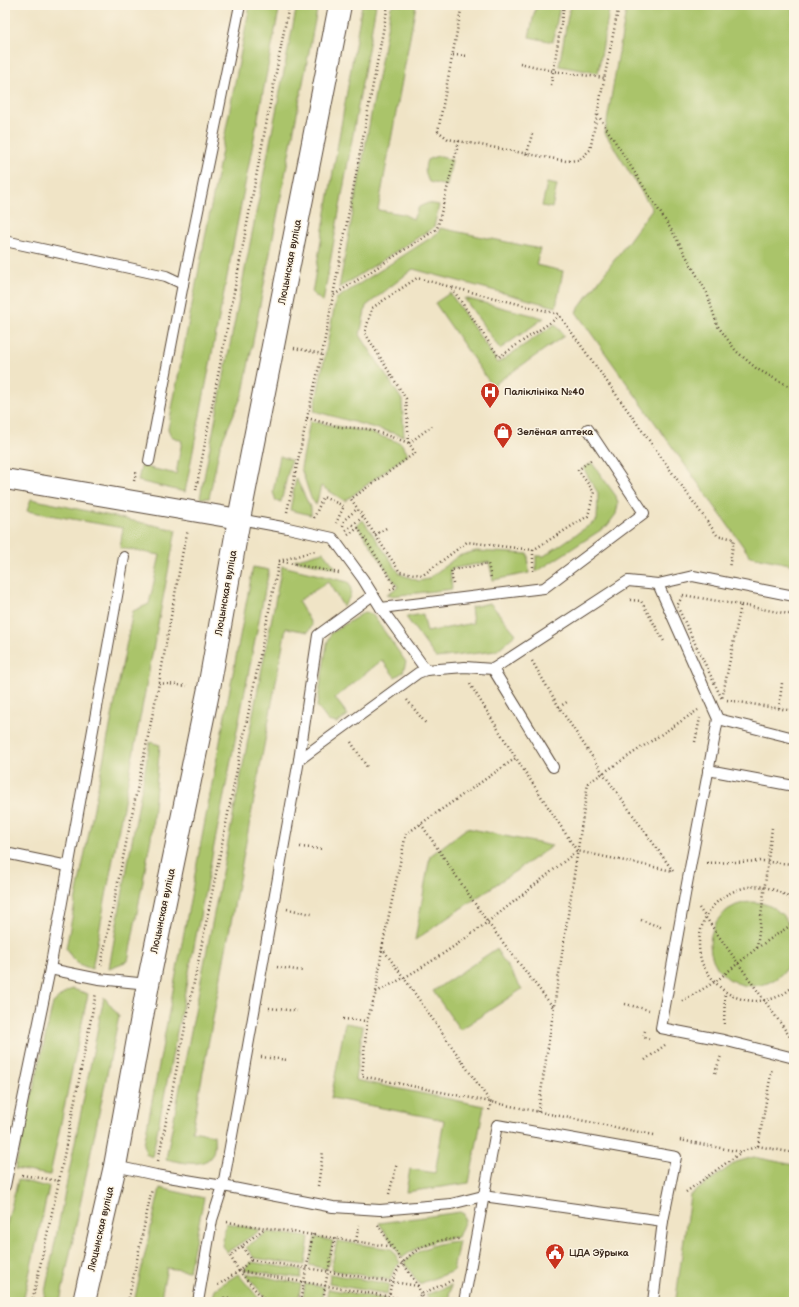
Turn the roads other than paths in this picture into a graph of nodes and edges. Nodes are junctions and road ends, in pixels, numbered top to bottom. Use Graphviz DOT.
graph roads {
  1 [pos="240,5"];
  2 [pos="340,5"];
  3 [pos="5,241"];
  4 [pos="183,284"];
  5 [pos="588,429"];
  6 [pos="148,461"];
  7 [pos="5,479"];
  8 [pos="239,519"];
  9 [pos="124,557"];
  10 [pos="658,584"];
  11 [pos="373,595"];
  12 [pos="794,596"];
  13 [pos="381,608"];
  14 [pos="493,669"];
  15 [pos="426,670"];
  16 [pos="718,719"];
  17 [pos="794,738"];
  18 [pos="299,760"];
  19 [pos="553,767"];
  20 [pos="708,770"];
  21 [pos="794,786"];
  22 [pos="5,853"];
  23 [pos="68,866"];
  24 [pos="50,968"];
  25 [pos="148,984"];
  26 [pos="794,1058"];
  27 [pos="115,1166"];
  28 [pos="5,1186"];
  29 [pos="223,1186"];
  30 [pos="483,1196"];
  31 [pos="663,1221"];
  32 [pos="84,1302"];
  33 [pos="198,1302"];
  34 [pos="464,1302"];
  35 [pos="653,1302"];
  1 -- 4 [label="lane"];
  2 -- 8 [label="main road, Люцынская вуліца"];
  3 -- 4 [label="lane"];
  4 -- 6 [label="lane"];
  5 -- 13 [label="lane"];
  7 -- 8 [label="street"];
  8 -- 11 [label="lane"];
  8 -- 25 [label="main road, Люцынская вуліца"];
  9 -- 23 [label="lane"];
  10 -- 12 [label="lane"];
  10 -- 14 [label="lane"];
  10 -- 16 [label="lane"];
  11 -- 13 [label="lane"];
  11 -- 18 [label="lane"];
  13 -- 15 [label="lane"];
  14 -- 15 [label="lane"];
  14 -- 19 [label="lane"];
  15 -- 18 [label="lane"];
  16 -- 17 [label="lane"];
  16 -- 20 [label="lane"];
  18 -- 29 [label="lane"];
  20 -- 21 [label="lane"];
  20 -- 26 [label="lane"];
  22 -- 23 [label="lane"];
  23 -- 24 [label="lane"];
  24 -- 25 [label="lane"];
  24 -- 28 [label="lane"];
  25 -- 27 [label="main road, Люцынская вуліца"];
  27 -- 29 [label="lane"];
  27 -- 32 [label="main road, Люцынская вуліца"];
  29 -- 30 [label="lane"];
  29 -- 33 [label="lane"];
  30 -- 31 [label="lane"];
  30 -- 31 [label="lane"];
  30 -- 34 [label="lane"];
  31 -- 35 [label="lane"];
}
